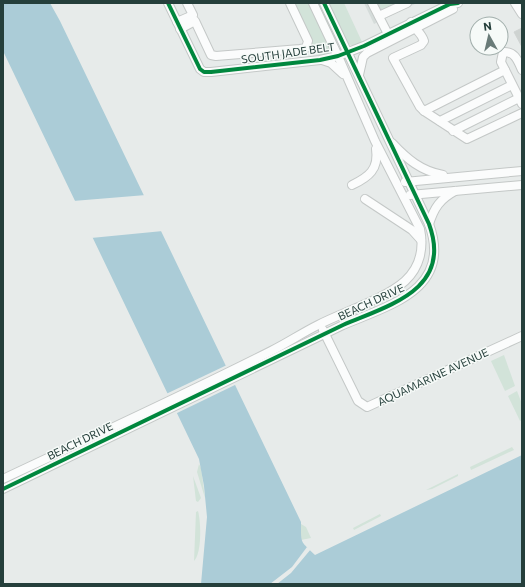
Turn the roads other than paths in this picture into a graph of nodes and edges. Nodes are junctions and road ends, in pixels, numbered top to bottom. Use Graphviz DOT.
graph roads {
  1 [pos="168,3"];
  2 [pos="187,3"];
  3 [pos="290,3"];
  4 [pos="313,3"];
  5 [pos="324,3"];
  6 [pos="372,3"];
  7 [pos="407,3"];
  8 [pos="458,3"];
  9 [pos="462,3"];
  10 [pos="515,3"];
  11 [pos="522,14"];
  12 [pos="379,16"];
  13 [pos="179,26"];
  14 [pos="413,26"];
  15 [pos="388,34"];
  16 [pos="348,53"];
  17 [pos="338,56"];
  18 [pos="320,60"];
  19 [pos="505,70"];
  20 [pos="522,70"];
  21 [pos="359,76"];
  22 [pos="348,81"];
  23 [pos="512,85"];
  24 [pos="521,101"];
  25 [pos="424,111"];
  26 [pos="522,113"];
  27 [pos="440,121"];
  28 [pos="454,131"];
  29 [pos="388,138"];
  30 [pos="375,141"];
  31 [pos="522,171"];
  32 [pos="452,177"];
  33 [pos="408,181"];
  34 [pos="396,182"];
  35 [pos="352,185"];
  36 [pos="522,185"];
  37 [pos="457,190"];
  38 [pos="415,194"];
  39 [pos="403,196"];
  40 [pos="365,199"];
  41 [pos="429,224"];
  42 [pos="422,242"];
  43 [pos="320,324"];
  44 [pos="339,327"];
  45 [pos="326,334"];
  46 [pos="522,336"];
  47 [pos="334,352"];
  48 [pos="236,372"];
  49 [pos="164,406"];
  50 [pos="3,479"];
  51 [pos="3,489"];
  1 -- 13 [label="street"];
  2 -- 13 [label="street"];
  3 -- 13 [label="street"];
  4 -- 17 [label="street"];
  5 -- 16 [label="street, BEACH DRIVE"];
  6 -- 12 [label="street"];
  7 -- 12 [label="street"];
  8 -- 14 [label="street, SOUTH JADE BELT"];
  9 -- 14 [label="street"];
  10 -- 11 [label="street"];
  12 -- 15 [label="street"];
  13 -- 18 [label="street, SOUTH JADE BELT"];
  14 -- 15 [label="street, SOUTH JADE BELT"];
  14 -- 21 [label="street"];
  14 -- 25 [label="street"];
  15 -- 16 [label="street, SOUTH JADE BELT"];
  16 -- 17 [label="street, SOUTH JADE BELT"];
  16 -- 21 [label="street, BEACH DRIVE"];
  17 -- 18 [label="street, SOUTH JADE BELT"];
  17 -- 22 [label="street"];
  18 -- 22 [label="street"];
  19 -- 20 [label="street"];
  19 -- 23 [label="street"];
  19 -- 25 [label="street"];
  21 -- 29 [label="street, BEACH DRIVE"];
  22 -- 30 [label="street, BEACH DRIVE"];
  23 -- 24 [label="street"];
  23 -- 27 [label="street"];
  24 -- 28 [label="street"];
  25 -- 27 [label="street"];
  26 -- 28 [label="street"];
  27 -- 28 [label="street"];
  29 -- 32 [label="street"];
  29 -- 33 [label="street, BEACH DRIVE"];
  30 -- 34 [label="street, BEACH DRIVE"];
  30 -- 35 [label="street"];
  31 -- 32 [label="street"];
  32 -- 33 [label="street"];
  33 -- 34 [label="street"];
  33 -- 38 [label="street, BEACH DRIVE"];
  34 -- 39 [label="street, BEACH DRIVE"];
  36 -- 37 [label="street"];
  37 -- 38 [label="street"];
  37 -- 41 [label="street"];
  38 -- 39 [label="street"];
  38 -- 41 [label="street, BEACH DRIVE"];
  39 -- 42 [label="street, BEACH DRIVE"];
  40 -- 42 [label="street"];
  41 -- 44 [label="street, BEACH DRIVE"];
  42 -- 43 [label="street, BEACH DRIVE"];
  43 -- 45 [label="street, AQUAMARINE AVENUE"];
  43 -- 48 [label="street, BEACH DRIVE"];
  44 -- 45 [label="street, BEACH DRIVE"];
  44 -- 47 [label="street"];
  45 -- 47 [label="street, AQUAMARINE AVENUE"];
  45 -- 48 [label="street, BEACH DRIVE"];
  46 -- 47 [label="street, AQUAMARINE AVENUE"];
  48 -- 49 [label="street"];
  49 -- 50 [label="street, BEACH DRIVE"];
  49 -- 51 [label="street, BEACH DRIVE"];
}
